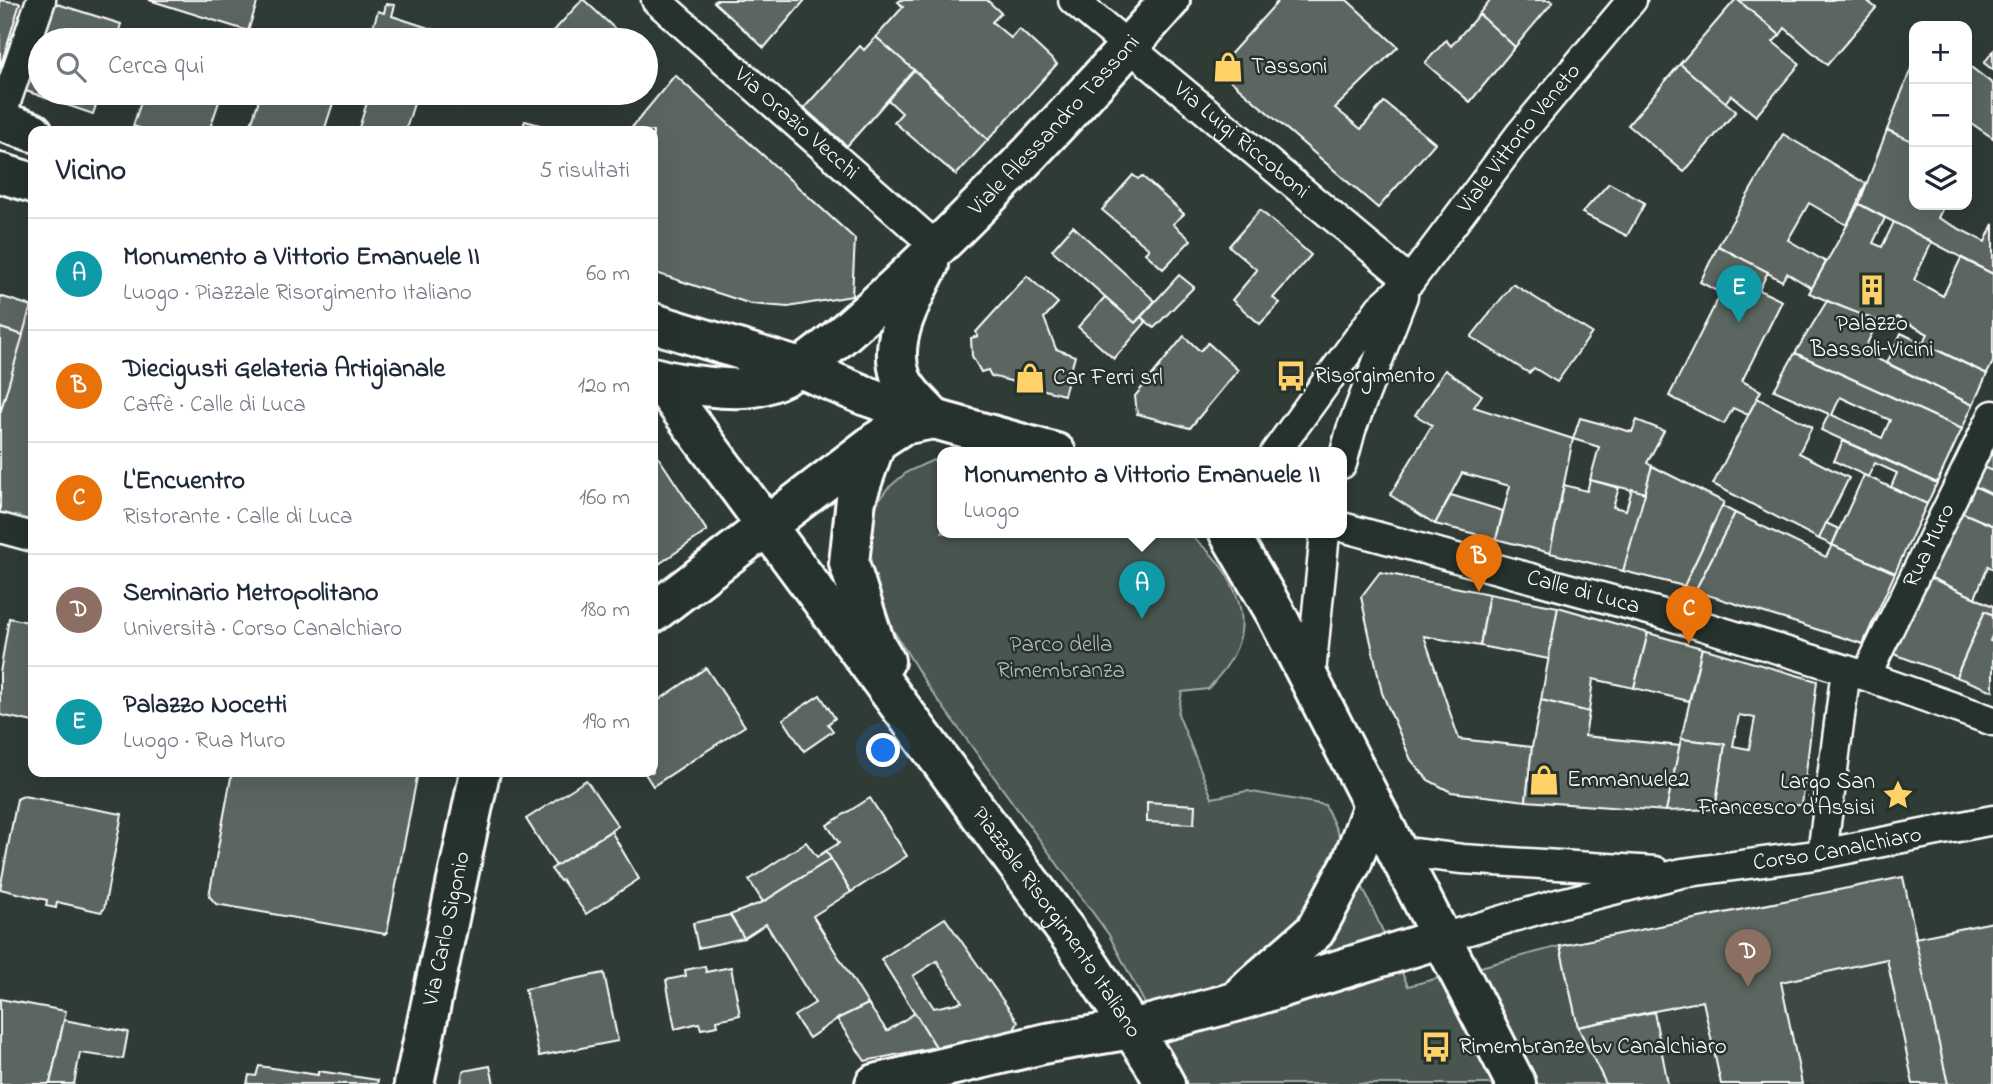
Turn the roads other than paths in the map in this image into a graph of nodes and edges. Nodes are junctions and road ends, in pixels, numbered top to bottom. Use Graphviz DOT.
graph roads {
  1 [pos="41,0"];
  2 [pos="656,0"];
  3 [pos="1073,0"];
  4 [pos="1170,0"];
  5 [pos="1632,0"];
  6 [pos="31,28"];
  7 [pos="28,38"];
  8 [pos="1128,47"];
  9 [pos="12,125"];
  10 [pos="0,173"];
  11 [pos="28,181"];
  12 [pos="938,248"];
  13 [pos="1410,281"];
  14 [pos="658,325"];
  15 [pos="800,368"];
  16 [pos="658,378"];
  17 [pos="658,382"];
  18 [pos="1993,415"];
  19 [pos="934,419"];
  20 [pos="876,443"];
  21 [pos="1034,447"];
  22 [pos="1279,447"];
  23 [pos="1346,447"];
  24 [pos="766,527"];
  25 [pos="0,528"];
  26 [pos="1347,528"];
  27 [pos="28,536"];
  28 [pos="1232,538"];
  29 [pos="1324,538"];
  30 [pos="658,609"];
  31 [pos="1856,673"];
  32 [pos="1310,683"];
  33 [pos="1993,721"];
  34 [pos="929,743"];
  35 [pos="479,777"];
  36 [pos="1373,805"];
  37 [pos="1993,820"];
  38 [pos="1397,851"];
  39 [pos="1822,854"];
  40 [pos="1682,873"];
  41 [pos="1442,938"];
  42 [pos="1235,1002"];
  43 [pos="1132,1029"];
  44 [pos="414,1084"];
  45 [pos="875,1084"];
  46 [pos="1165,1084"];
  47 [pos="1516,1084"];
  1 -- 6 [label="street"];
  2 -- 12 [label="street, Via Orazio Vecchi"];
  3 -- 8 [label="street, Via Luigi Riccoboni"];
  4 -- 8 [label="street, Viale Alessandro Tassoni"];
  5 -- 13 [label="street, Viale Vittorio Veneto"];
  7 -- 9 [label="street"];
  8 -- 12 [label="street, Viale Alessandro Tassoni"];
  8 -- 13 [label="street, Via Luigi Riccoboni"];
  10 -- 11 [label="street"];
  12 -- 15 [label="street, Viale Alessandro Tassoni"];
  12 -- 19 [label="street, Viale Alessandro Tassoni"];
  13 -- 22 [label="street, Viale Vittorio Veneto"];
  13 -- 23 [label="street, Viale Vittorio Veneto"];
  14 -- 15 [label="street"];
  15 -- 16 [label="street, Viale Alessandro Tassoni"];
  15 -- 19 [label="street"];
  17 -- 24 [label="street, Piazzale Risorgimento Italiano"];
  18 -- 31 [label="street, Rua Muro"];
  19 -- 20 [label="street"];
  19 -- 21 [label="street"];
  20 -- 24 [label="street"];
  20 -- 34 [label="street"];
  24 -- 30 [label="street"];
  24 -- 34 [label="street, Piazzale Risorgimento Italiano"];
  25 -- 27 [label="street"];
  26 -- 31 [label="street, Calle di Luca"];
  28 -- 32 [label="street"];
  29 -- 32 [label="street"];
  31 -- 33 [label="street"];
  31 -- 39 [label="street"];
  32 -- 36 [label="street"];
  34 -- 43 [label="street, Piazzale Risorgimento Italiano"];
  35 -- 44 [label="street, Via Carlo Sigonio"];
  36 -- 38 [label="street"];
  36 -- 42 [label="street"];
  37 -- 39 [label="street, Corso Canalchiaro"];
  38 -- 40 [label="street, Corso Canalchiaro"];
  38 -- 41 [label="street"];
  39 -- 40 [label="street, Corso Canalchiaro"];
  40 -- 41 [label="street, Corso Canalchiaro"];
  41 -- 42 [label="street, Piazzale Risorgimento Italiano"];
  41 -- 47 [label="street"];
  42 -- 43 [label="street, Piazzale Risorgimento Italiano"];
  43 -- 45 [label="street"];
  43 -- 46 [label="street"];
}
